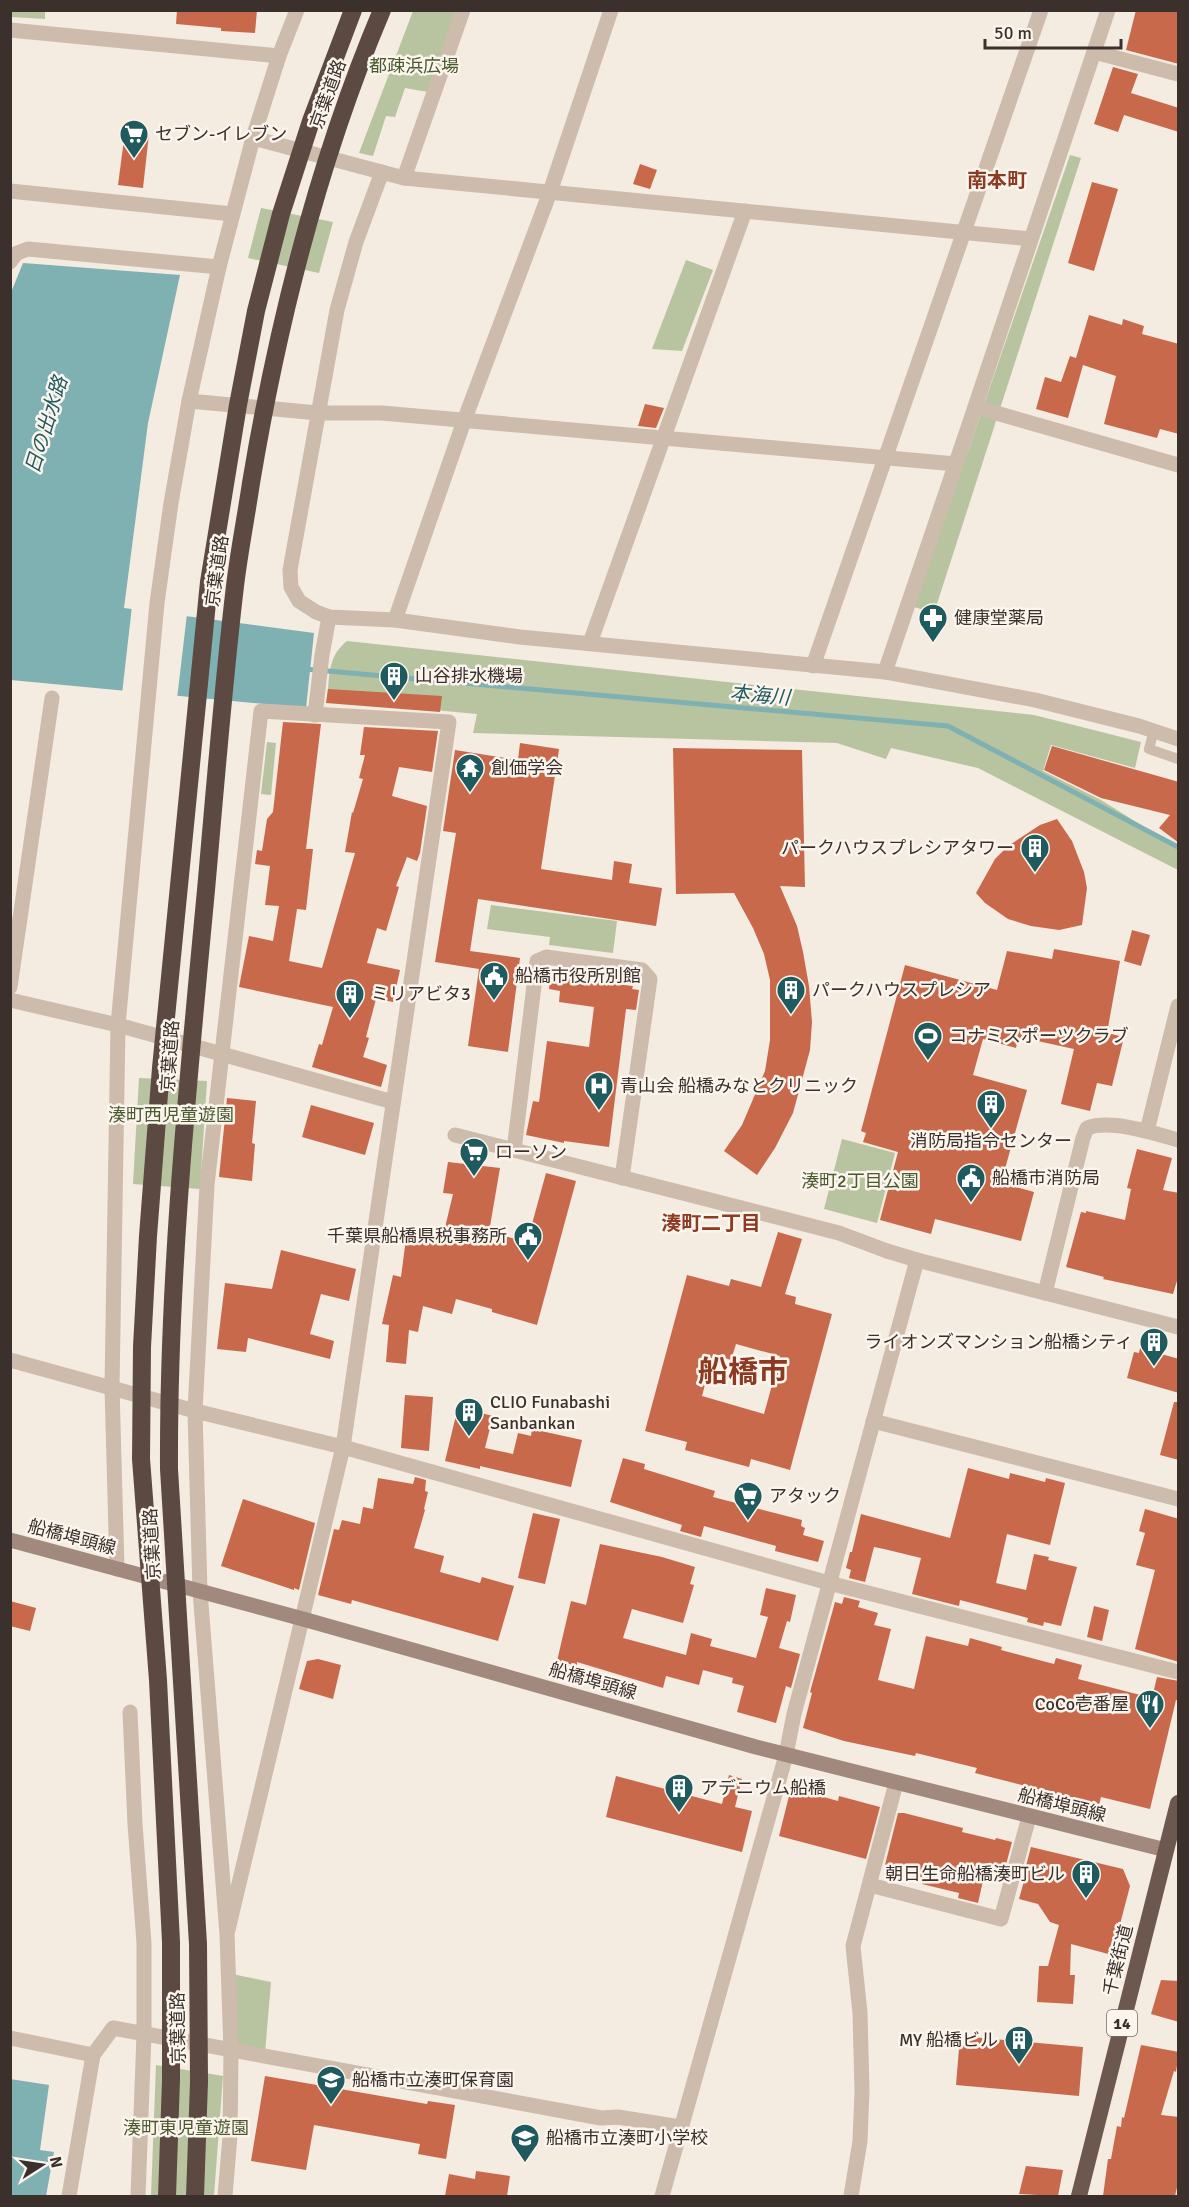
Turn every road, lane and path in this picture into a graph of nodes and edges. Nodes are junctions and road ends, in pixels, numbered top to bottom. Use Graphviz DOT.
graph roads {
  1 [pos="297,10"];
  2 [pos="353,10"];
  3 [pos="382,10"];
  4 [pos="463,10"];
  5 [pos="611,10"];
  6 [pos="1041,10"];
  7 [pos="1108,10"];
  8 [pos="10,30"];
  9 [pos="1094,52"];
  10 [pos="279,56"];
  11 [pos="1179,74"];
  12 [pos="253,138"];
  13 [pos="382,172"];
  14 [pos="404,178"];
  15 [pos="10,191"];
  16 [pos="550,192"];
  17 [pos="745,211"];
  18 [pos="232,214"];
  19 [pos="965,233"];
  20 [pos="1031,239"];
  21 [pos="10,262"];
  22 [pos="219,267"];
  23 [pos="189,400"];
  24 [pos="975,406"];
  25 [pos="318,413"];
  26 [pos="464,420"];
  27 [pos="662,438"];
  28 [pos="884,458"];
  29 [pos="956,464"];
  30 [pos="1179,465"];
  31 [pos="329,617"];
  32 [pos="395,620"];
  33 [pos="590,644"];
  34 [pos="813,666"];
  35 [pos="885,672"];
  36 [pos="52,698"];
  37 [pos="315,715"];
  38 [pos="1154,730"];
  39 [pos="1179,739"];
  40 [pos="1179,759"];
  41 [pos="10,987"];
  42 [pos="10,1000"];
  43 [pos="1179,1006"];
  44 [pos="118,1026"];
  45 [pos="223,1056"];
  46 [pos="393,1102"];
  47 [pos="1147,1131"];
  48 [pos="455,1135"];
  49 [pos="1179,1140"];
  50 [pos="513,1150"];
  51 [pos="622,1178"];
  52 [pos="917,1260"];
  53 [pos="1045,1293"];
  54 [pos="1179,1327"];
  55 [pos="10,1360"];
  56 [pos="112,1388"];
  57 [pos="195,1411"];
  58 [pos="873,1421"];
  59 [pos="343,1447"];
  60 [pos="1179,1499"];
  61 [pos="10,1540"];
  62 [pos="117,1569"];
  63 [pos="829,1584"];
  64 [pos="200,1591"];
  65 [pos="303,1619"];
  66 [pos="1179,1672"];
  67 [pos="130,1712"];
  68 [pos="786,1755"];
  69 [pos="896,1783"];
  70 [pos="1179,1803"];
  71 [pos="1029,1817"];
  72 [pos="1166,1850"];
  73 [pos="870,1885"];
  74 [pos="227,1934"];
  75 [pos="144,2034"];
  76 [pos="10,2038"];
  77 [pos="231,2051"];
  78 [pos="93,2055"];
  79 [pos="680,2127"];
  80 [pos="69,2196"];
  81 [pos="138,2196"];
  82 [pos="167,2196"];
  83 [pos="195,2196"];
  84 [pos="225,2196"];
  85 [pos="662,2196"];
  86 [pos="851,2196"];
  87 [pos="1079,2196"];
  1 -- 10 [label="street"];
  2 -- 82 [label="highway, 京葉道路, bridge"];
  3 -- 83 [label="highway, 京葉道路, bridge"];
  4 -- 14 [label="street"];
  5 -- 16 [label="street"];
  6 -- 19 [label="street"];
  7 -- 9 [label="street"];
  8 -- 10 [label="street"];
  9 -- 11 [label="street"];
  9 -- 20 [label="street"];
  10 -- 12 [label="street"];
  12 -- 13 [label="street"];
  12 -- 18 [label="street"];
  13 -- 14 [label="street"];
  13 -- 25 [label="street"];
  14 -- 16 [label="street"];
  15 -- 18 [label="street"];
  16 -- 17 [label="street"];
  16 -- 26 [label="street"];
  17 -- 19 [label="street"];
  17 -- 27 [label="street"];
  18 -- 22 [label="street"];
  19 -- 20 [label="street"];
  19 -- 28 [label="street"];
  20 -- 24 [label="street"];
  21 -- 22 [label="street"];
  22 -- 23 [label="street"];
  23 -- 25 [label="street"];
  23 -- 44 [label="street"];
  24 -- 29 [label="street"];
  24 -- 30 [label="street"];
  25 -- 26 [label="street"];
  25 -- 31 [label="street"];
  26 -- 27 [label="street"];
  26 -- 32 [label="street"];
  27 -- 28 [label="street"];
  27 -- 33 [label="street"];
  28 -- 29 [label="street"];
  28 -- 34 [label="street"];
  29 -- 35 [label="street"];
  31 -- 32 [label="street"];
  31 -- 37 [label="street"];
  32 -- 33 [label="street"];
  33 -- 34 [label="street"];
  34 -- 35 [label="street"];
  35 -- 38 [label="street"];
  36 -- 41 [label="street"];
  37 -- 45 [label="street"];
  37 -- 46 [label="street"];
  38 -- 39 [label="street"];
  38 -- 40 [label="street"];
  42 -- 44 [label="street"];
  43 -- 47 [label="street"];
  44 -- 45 [label="street"];
  44 -- 56 [label="street"];
  45 -- 46 [label="street"];
  45 -- 57 [label="street"];
  46 -- 59 [label="street"];
  47 -- 49 [label="street"];
  47 -- 53 [label="street"];
  48 -- 50 [label="street"];
  50 -- 51 [label="street"];
  50 -- 51 [label="street"];
  51 -- 52 [label="street"];
  52 -- 53 [label="street"];
  52 -- 58 [label="street"];
  53 -- 54 [label="street"];
  55 -- 56 [label="street"];
  56 -- 57 [label="street"];
  56 -- 62 [label="street"];
  57 -- 59 [label="street"];
  57 -- 64 [label="street"];
  58 -- 60 [label="street"];
  58 -- 63 [label="street"];
  59 -- 63 [label="street"];
  59 -- 65 [label="street"];
  61 -- 62 [label="main road, 船橋埠頭線"];
  62 -- 64 [label="main road, 船橋埠頭線"];
  63 -- 66 [label="street"];
  63 -- 68 [label="street"];
  64 -- 65 [label="main road, 船橋埠頭線"];
  64 -- 74 [label="street"];
  65 -- 68 [label="main road, 船橋埠頭線"];
  65 -- 74 [label="street"];
  67 -- 75 [label="street"];
  68 -- 69 [label="main road, 船橋埠頭線"];
  68 -- 79 [label="street"];
  69 -- 71 [label="main road, 船橋埠頭線"];
  69 -- 73 [label="street"];
  70 -- 72 [label="highway, 千葉街道 / 14"];
  71 -- 72 [label="main road, 船橋埠頭線"];
  71 -- 73 [label="street"];
  72 -- 87 [label="highway, 千葉街道 / 14"];
  73 -- 86 [label="street"];
  74 -- 77 [label="street"];
  75 -- 77 [label="street"];
  75 -- 78 [label="street"];
  75 -- 81 [label="street"];
  76 -- 78 [label="street"];
  77 -- 79 [label="street"];
  77 -- 84 [label="street"];
  78 -- 80 [label="street"];
  79 -- 85 [label="street"];
}
